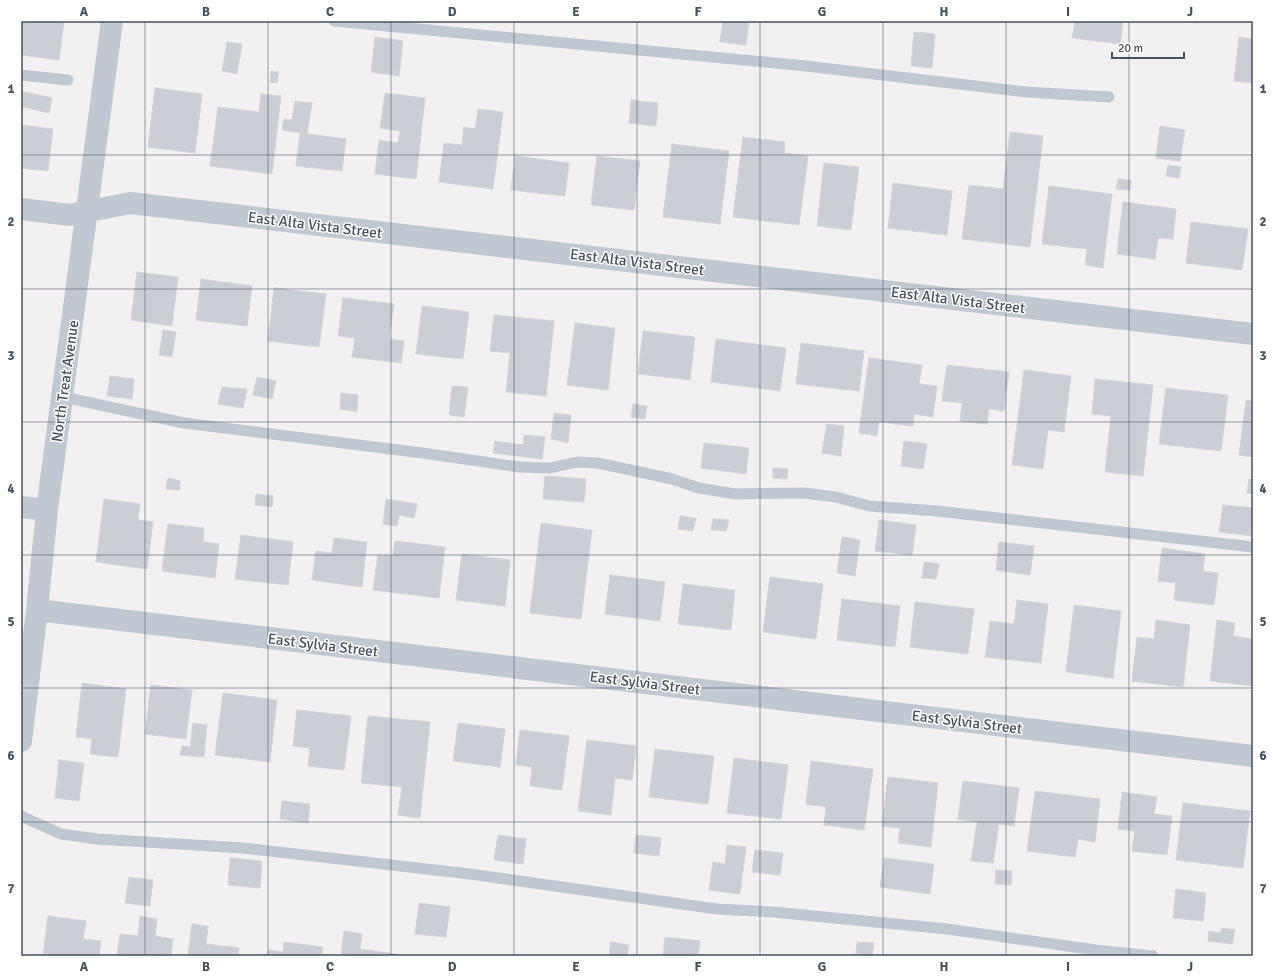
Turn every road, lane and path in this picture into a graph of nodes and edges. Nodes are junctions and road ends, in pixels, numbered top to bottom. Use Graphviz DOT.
graph roads {
  1 [pos="112,21"];
  2 [pos="334,21"];
  3 [pos="21,75"];
  4 [pos="68,80"];
  5 [pos="1109,97"];
  6 [pos="21,209"];
  7 [pos="87,212"];
  8 [pos="1253,334"];
  9 [pos="63,397"];
  10 [pos="21,507"];
  11 [pos="47,510"];
  12 [pos="1253,547"];
  13 [pos="37,610"];
  14 [pos="21,741"];
  15 [pos="1253,756"];
  16 [pos="21,816"];
  17 [pos="1153,956"];
  1 -- 7 [label="street, North Treat Avenue"];
  2 -- 5 [label="lane"];
  3 -- 4 [label="lane"];
  6 -- 7 [label="street, East Alta Vista Street"];
  7 -- 8 [label="street, East Alta Vista Street"];
  7 -- 9 [label="street, North Treat Avenue"];
  9 -- 11 [label="street, North Treat Avenue"];
  9 -- 12 [label="lane"];
  10 -- 11 [label="street"];
  11 -- 13 [label="street, North Treat Avenue"];
  13 -- 14 [label="street, North Treat Avenue"];
  13 -- 15 [label="street, East Sylvia Street"];
  16 -- 17 [label="lane"];
}
